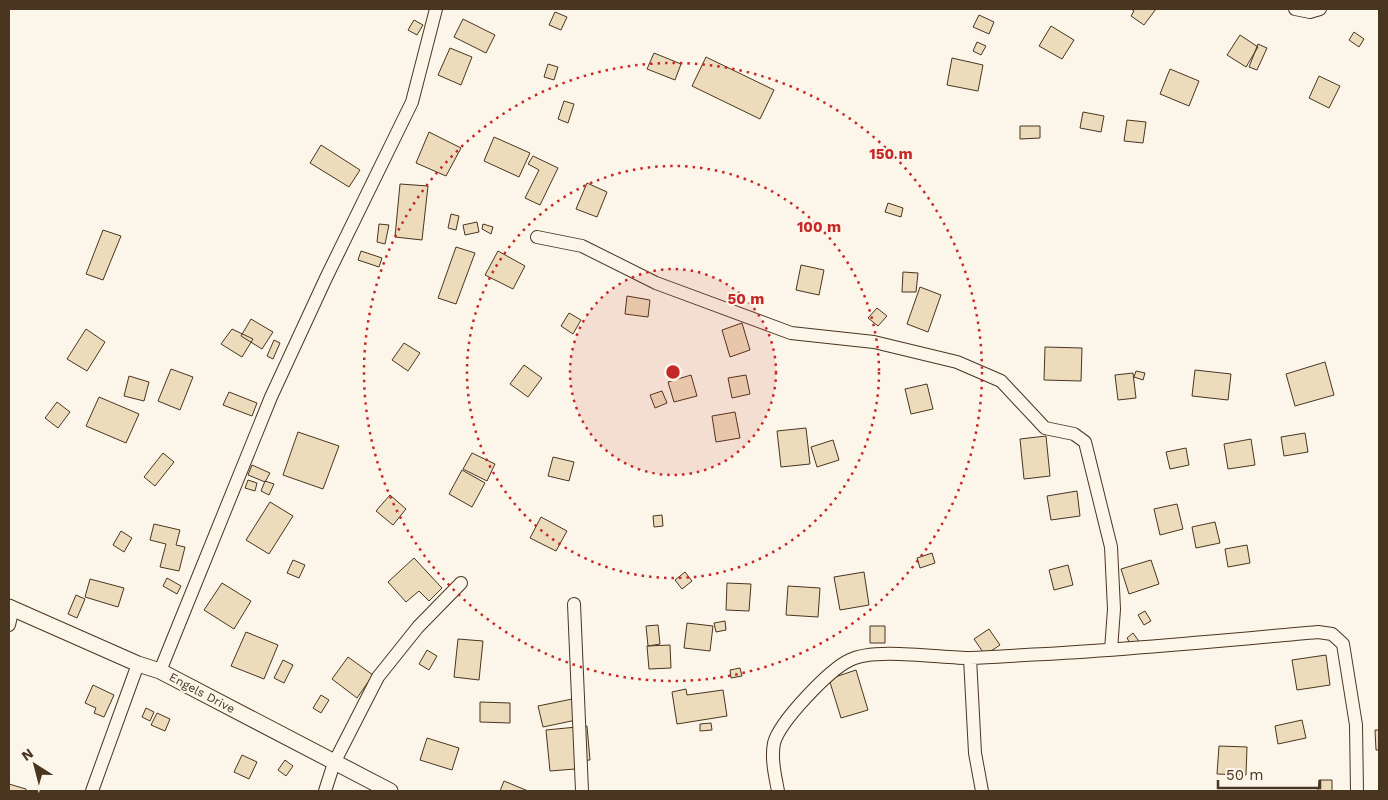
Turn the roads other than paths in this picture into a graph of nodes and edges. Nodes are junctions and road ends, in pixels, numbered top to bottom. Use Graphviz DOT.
graph roads {
  1 [pos="436,9"];
  2 [pos="1295,9"];
  3 [pos="1320,9"];
  4 [pos="537,237"];
  5 [pos="461,583"];
  6 [pos="574,604"];
  7 [pos="11,607"];
  8 [pos="9,625"];
  9 [pos="1111,650"];
  10 [pos="970,658"];
  11 [pos="138,664"];
  12 [pos="160,672"];
  13 [pos="334,763"];
  14 [pos="92,791"];
  15 [pos="325,791"];
  16 [pos="390,791"];
  17 [pos="582,791"];
  18 [pos="778,791"];
  19 [pos="982,791"];
  20 [pos="1357,791"];
  1 -- 12 [label="street"];
  2 -- 3 [label="street"];
  4 -- 9 [label="street"];
  5 -- 13 [label="street"];
  6 -- 17 [label="street"];
  7 -- 8 [label="street"];
  7 -- 11 [label="street, Engels Drive"];
  9 -- 10 [label="street"];
  9 -- 20 [label="street"];
  10 -- 18 [label="street"];
  10 -- 19 [label="street"];
  11 -- 12 [label="street, Engels Drive"];
  11 -- 14 [label="street"];
  12 -- 13 [label="street, Engels Drive"];
  13 -- 15 [label="street"];
  13 -- 16 [label="street, Engels Drive"];
}
